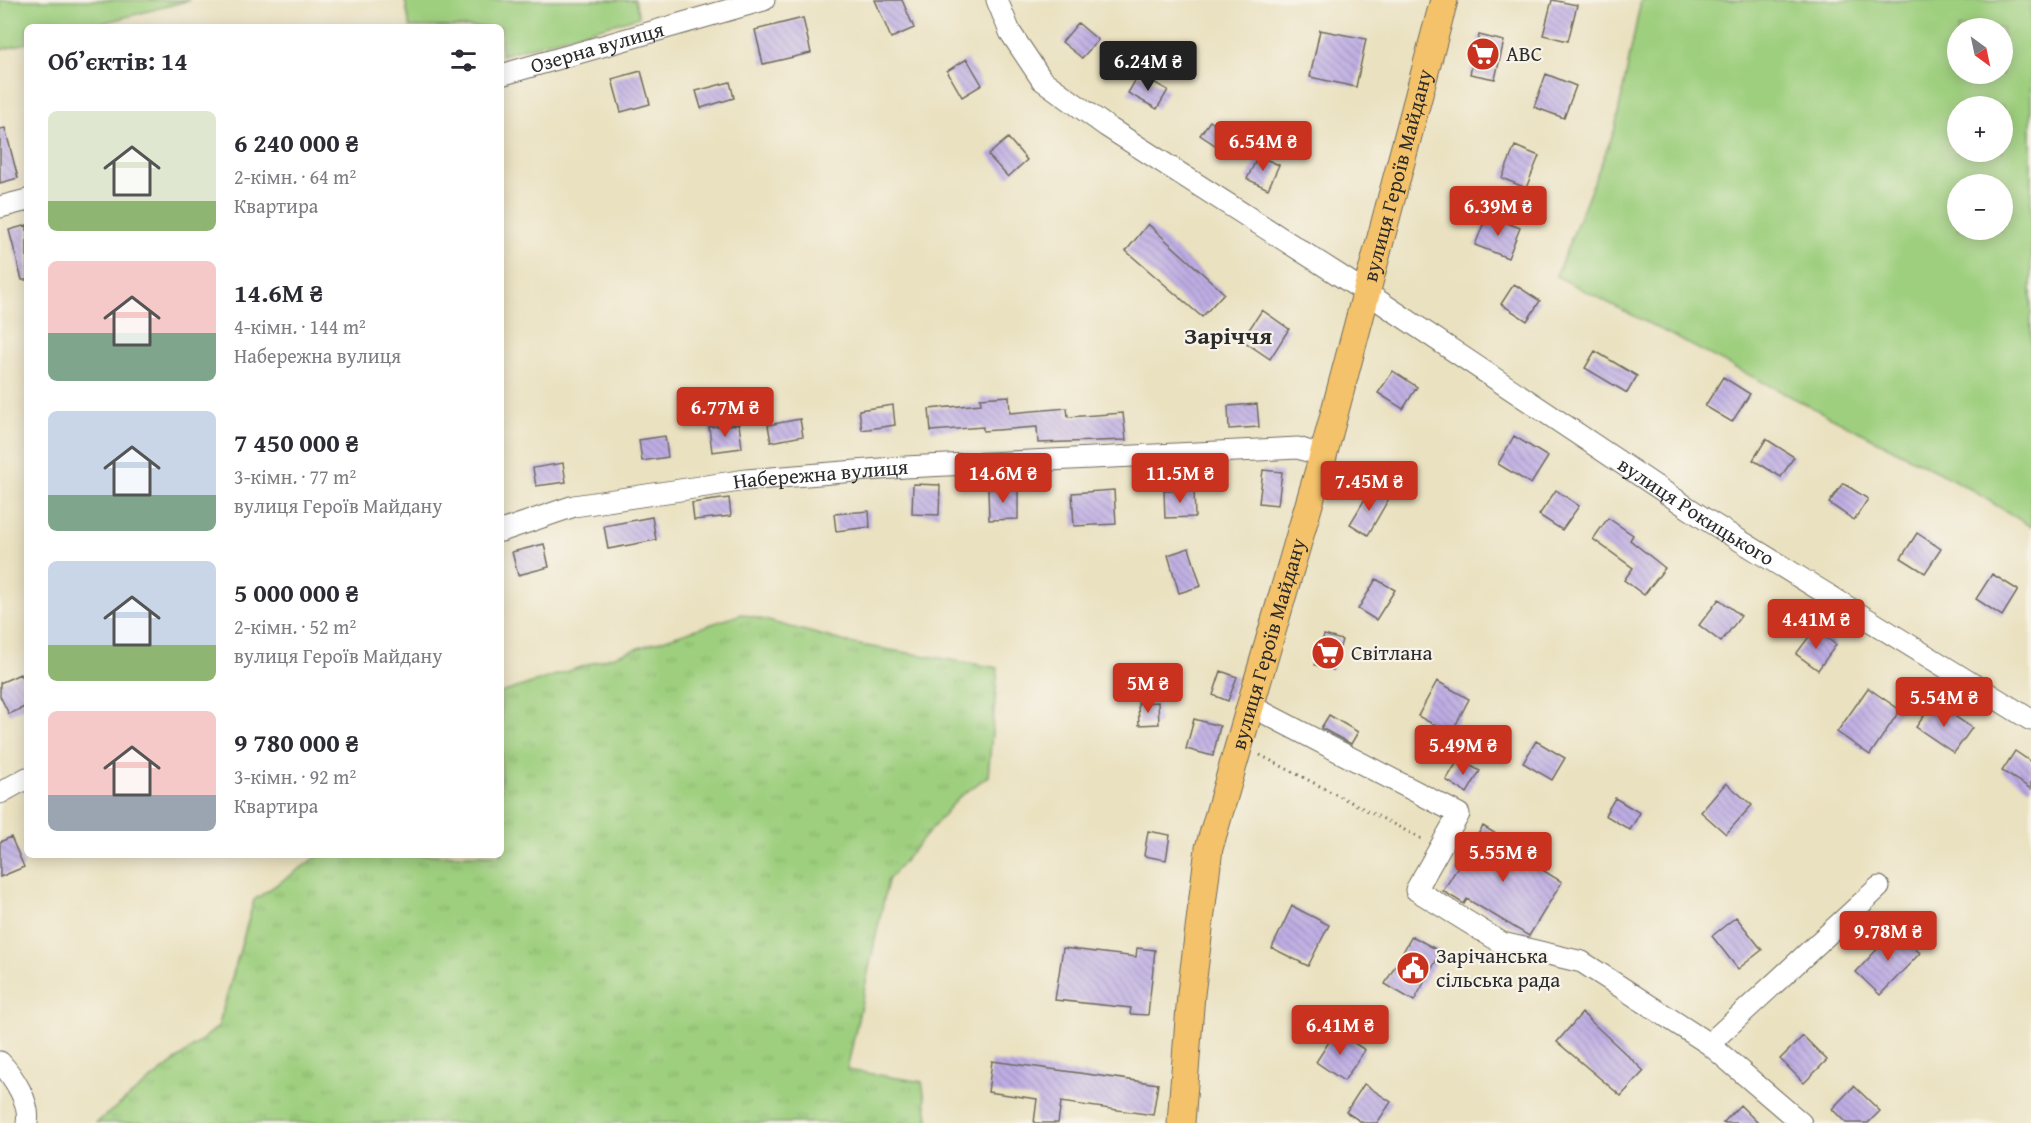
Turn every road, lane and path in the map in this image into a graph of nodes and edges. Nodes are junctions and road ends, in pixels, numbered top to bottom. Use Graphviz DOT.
graph roads {
  1 [pos="764,0"];
  2 [pos="997,0"];
  3 [pos="1444,0"];
  4 [pos="504,74"];
  5 [pos="24,201"];
  6 [pos="0,207"];
  7 [pos="1367,293"];
  8 [pos="1323,456"];
  9 [pos="504,530"];
  10 [pos="1251,706"];
  11 [pos="2031,720"];
  12 [pos="1239,745"];
  13 [pos="24,780"];
  14 [pos="0,793"];
  15 [pos="1439,848"];
  16 [pos="1879,887"];
  17 [pos="1709,1044"];
  18 [pos="0,1062"];
  19 [pos="27,1123"];
  20 [pos="1181,1123"];
  21 [pos="1801,1123"];
  1 -- 4 [label="street, Озерна вулиця"];
  2 -- 7 [label="street, вулиця Рокицького"];
  3 -- 7 [label="main road, вулиця Героїв Майдану"];
  5 -- 6 [label="street"];
  7 -- 8 [label="main road, вулиця Героїв Майдану"];
  7 -- 11 [label="street, вулиця Рокицького"];
  8 -- 9 [label="street, Набережна вулиця"];
  8 -- 10 [label="main road, вулиця Героїв Майдану"];
  10 -- 12 [label="main road, вулиця Героїв Майдану"];
  10 -- 15 [label="street"];
  12 -- 15 [label="path"];
  12 -- 20 [label="main road, вулиця Героїв Майдану"];
  13 -- 14 [label="street"];
  15 -- 17 [label="street"];
  16 -- 17 [label="street"];
  17 -- 21 [label="street"];
  18 -- 19 [label="street"];
}
